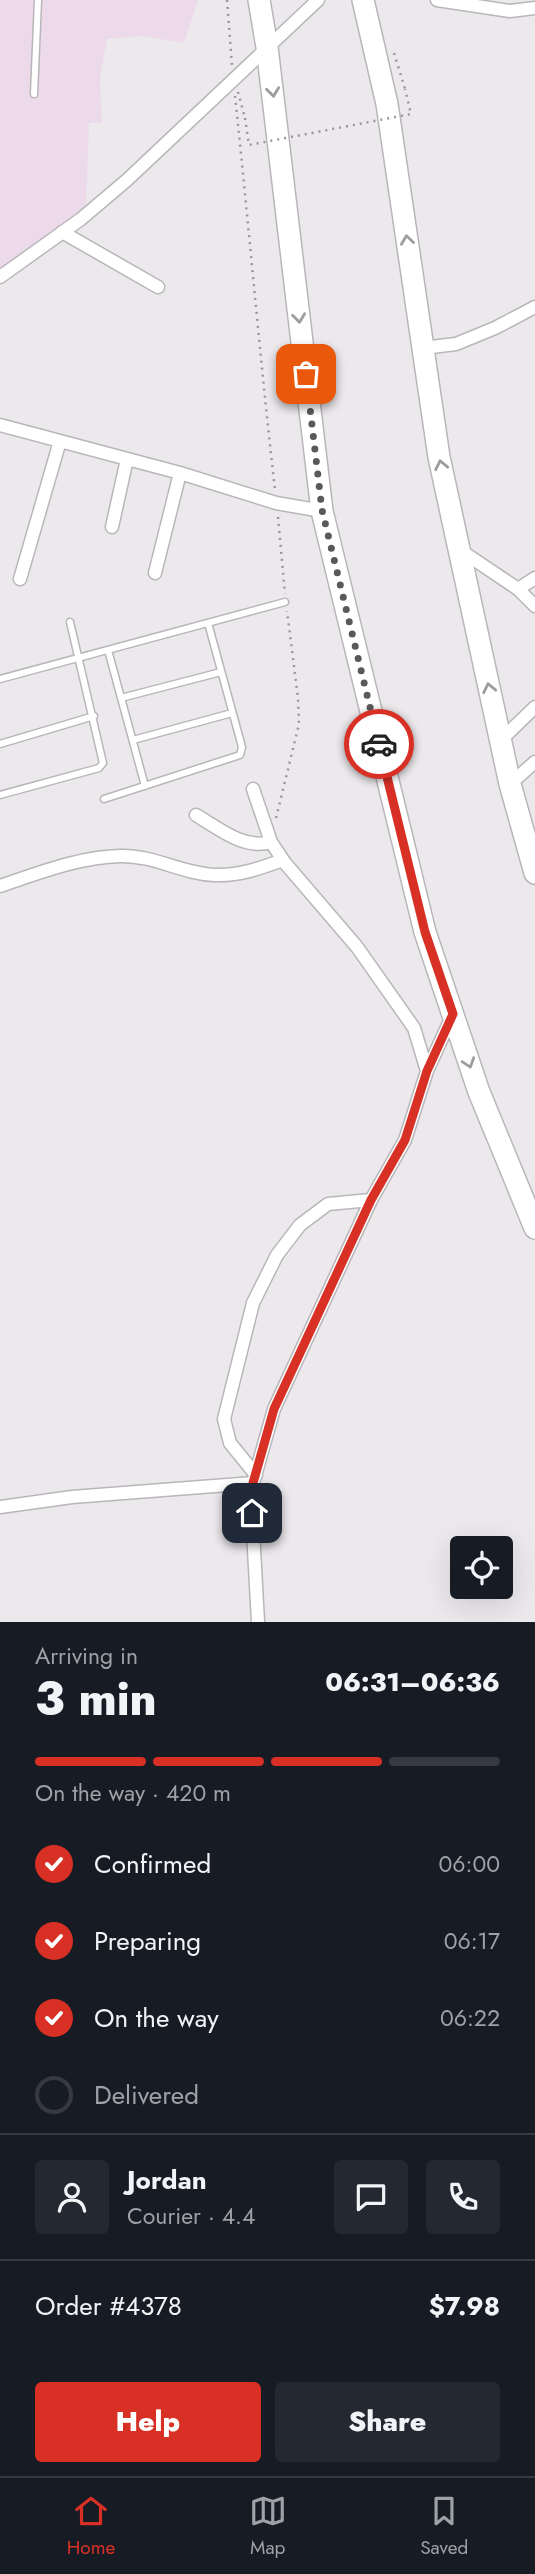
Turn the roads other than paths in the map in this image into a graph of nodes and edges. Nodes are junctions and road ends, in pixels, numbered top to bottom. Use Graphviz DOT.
graph roads {
  1 [pos="38,0"];
  2 [pos="259,0"];
  3 [pos="318,0"];
  4 [pos="363,0"];
  5 [pos="437,0"];
  6 [pos="535,8"];
  7 [pos="267,47"];
  8 [pos="34,94"];
  9 [pos="62,232"];
  10 [pos="0,276"];
  11 [pos="158,287"];
  12 [pos="535,307"];
  13 [pos="423,348"];
  14 [pos="0,425"];
  15 [pos="60,441"];
  16 [pos="127,459"];
  17 [pos="180,473"];
  18 [pos="322,510"];
  19 [pos="112,527"];
  20 [pos="459,550"];
  21 [pos="155,573"];
  22 [pos="535,578"];
  23 [pos="20,579"];
  24 [pos="518,589"];
  25 [pos="285,603"];
  26 [pos="535,606"];
  27 [pos="70,622"];
  28 [pos="208,623"];
  29 [pos="108,650"];
  30 [pos="80,658"];
  31 [pos="221,672"];
  32 [pos="0,679"];
  33 [pos="121,698"];
  34 [pos="535,707"];
  35 [pos="232,713"];
  36 [pos="94,716"];
  37 [pos="133,740"];
  38 [pos="501,740"];
  39 [pos="0,744"];
  40 [pos="535,762"];
  41 [pos="510,784"];
  42 [pos="145,786"];
  43 [pos="253,789"];
  44 [pos="0,795"];
  45 [pos="104,799"];
  46 [pos="196,815"];
  47 [pos="271,842"];
  48 [pos="283,860"];
  49 [pos="535,873"];
  50 [pos="0,886"];
  51 [pos="453,1014"];
  52 [pos="427,1071"];
  53 [pos="371,1200"];
  54 [pos="535,1228"];
  55 [pos="254,1479"];
  56 [pos="0,1507"];
  57 [pos="258,1622"];
  1 -- 8 [label="lane"];
  2 -- 7 [label="highway"];
  3 -- 7 [label="street"];
  13 -- 4 [label="highway, one-way"];
  5 -- 6 [label="street"];
  7 -- 9 [label="street"];
  7 -- 18 [label="highway, one-way"];
  9 -- 10 [label="street"];
  9 -- 11 [label="street"];
  12 -- 13 [label="street"];
  20 -- 13 [label="highway, one-way"];
  14 -- 15 [label="street"];
  15 -- 16 [label="street"];
  15 -- 23 [label="street"];
  16 -- 17 [label="street"];
  16 -- 19 [label="street"];
  17 -- 18 [label="street"];
  17 -- 21 [label="street"];
  18 -- 51 [label="highway"];
  20 -- 24 [label="street"];
  38 -- 20 [label="highway, one-way"];
  22 -- 24 [label="street"];
  24 -- 26 [label="street"];
  25 -- 28 [label="lane"];
  27 -- 30 [label="lane"];
  28 -- 29 [label="lane"];
  28 -- 31 [label="lane"];
  29 -- 30 [label="lane"];
  29 -- 33 [label="lane"];
  30 -- 32 [label="lane"];
  30 -- 36 [label="lane"];
  31 -- 33 [label="lane"];
  31 -- 35 [label="lane"];
  33 -- 37 [label="lane"];
  34 -- 38 [label="street"];
  35 -- 37 [label="lane"];
  35 -- 42 [label="lane"];
  36 -- 39 [label="lane"];
  36 -- 44 [label="lane"];
  37 -- 42 [label="lane"];
  38 -- 41 [label="highway"];
  40 -- 41 [label="street"];
  41 -- 49 [label="highway"];
  42 -- 45 [label="lane"];
  43 -- 47 [label="street"];
  46 -- 47 [label="street"];
  47 -- 48 [label="street"];
  48 -- 50 [label="street"];
  48 -- 52 [label="street"];
  51 -- 52 [label="street"];
  51 -- 54 [label="highway, one-way"];
  52 -- 53 [label="street"];
  53 -- 55 [label="street"];
  53 -- 55 [label="street"];
  55 -- 56 [label="street"];
  55 -- 57 [label="street"];
}
